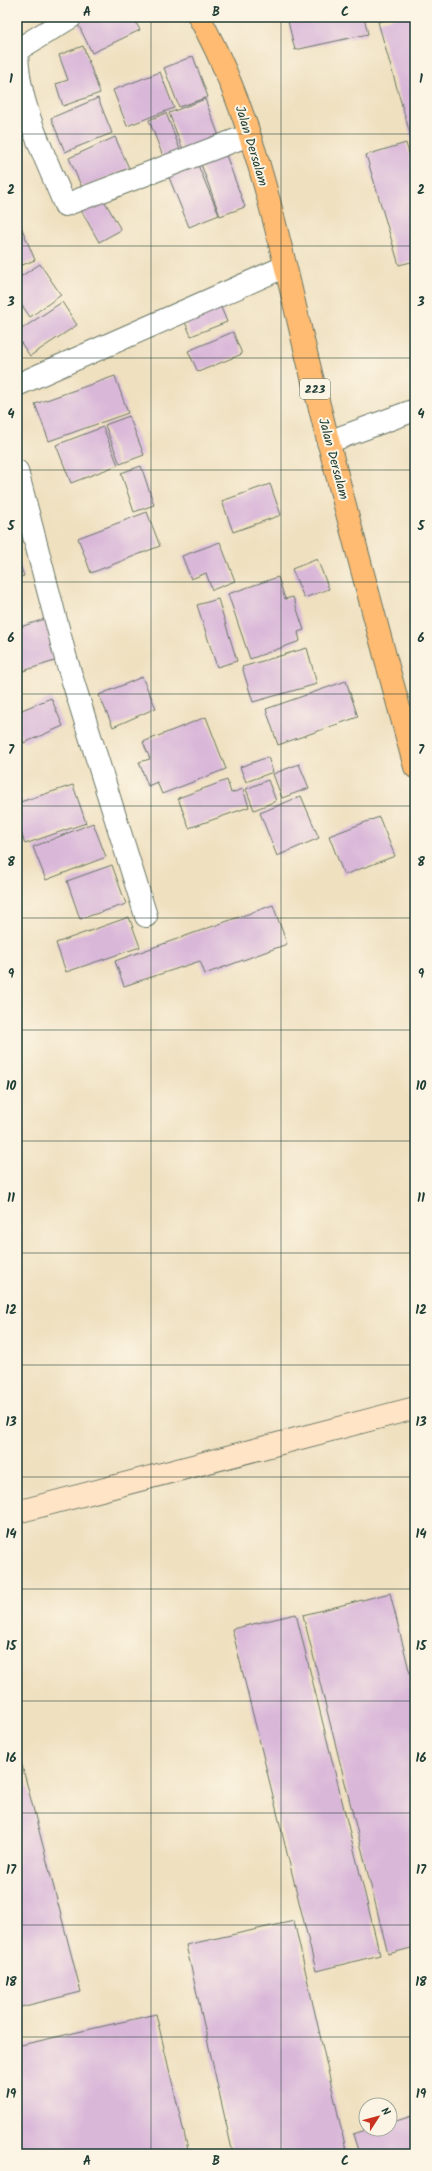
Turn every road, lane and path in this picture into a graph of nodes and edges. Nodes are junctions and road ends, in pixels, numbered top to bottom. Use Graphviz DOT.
graph roads {
  1 [pos="71,17"];
  2 [pos="199,17"];
  3 [pos="17,50"];
  4 [pos="249,135"];
  5 [pos="284,267"];
  6 [pos="17,384"];
  7 [pos="415,410"];
  8 [pos="328,442"];
  9 [pos="17,471"];
  10 [pos="415,767"];
  11 [pos="146,916"];
  12 [pos="415,1408"];
  13 [pos="17,1512"];
  1 -- 3 [label="street"];
  2 -- 4 [label="main road, Jalan Dersalam / 223"];
  3 -- 4 [label="street"];
  4 -- 5 [label="main road, Jalan Dersalam / 223"];
  5 -- 6 [label="street"];
  5 -- 8 [label="main road, Jalan Dersalam / 223"];
  7 -- 8 [label="street"];
  8 -- 10 [label="main road, Jalan Dersalam / 223"];
  9 -- 11 [label="street"];
  12 -- 13 [label="main road"];
}
